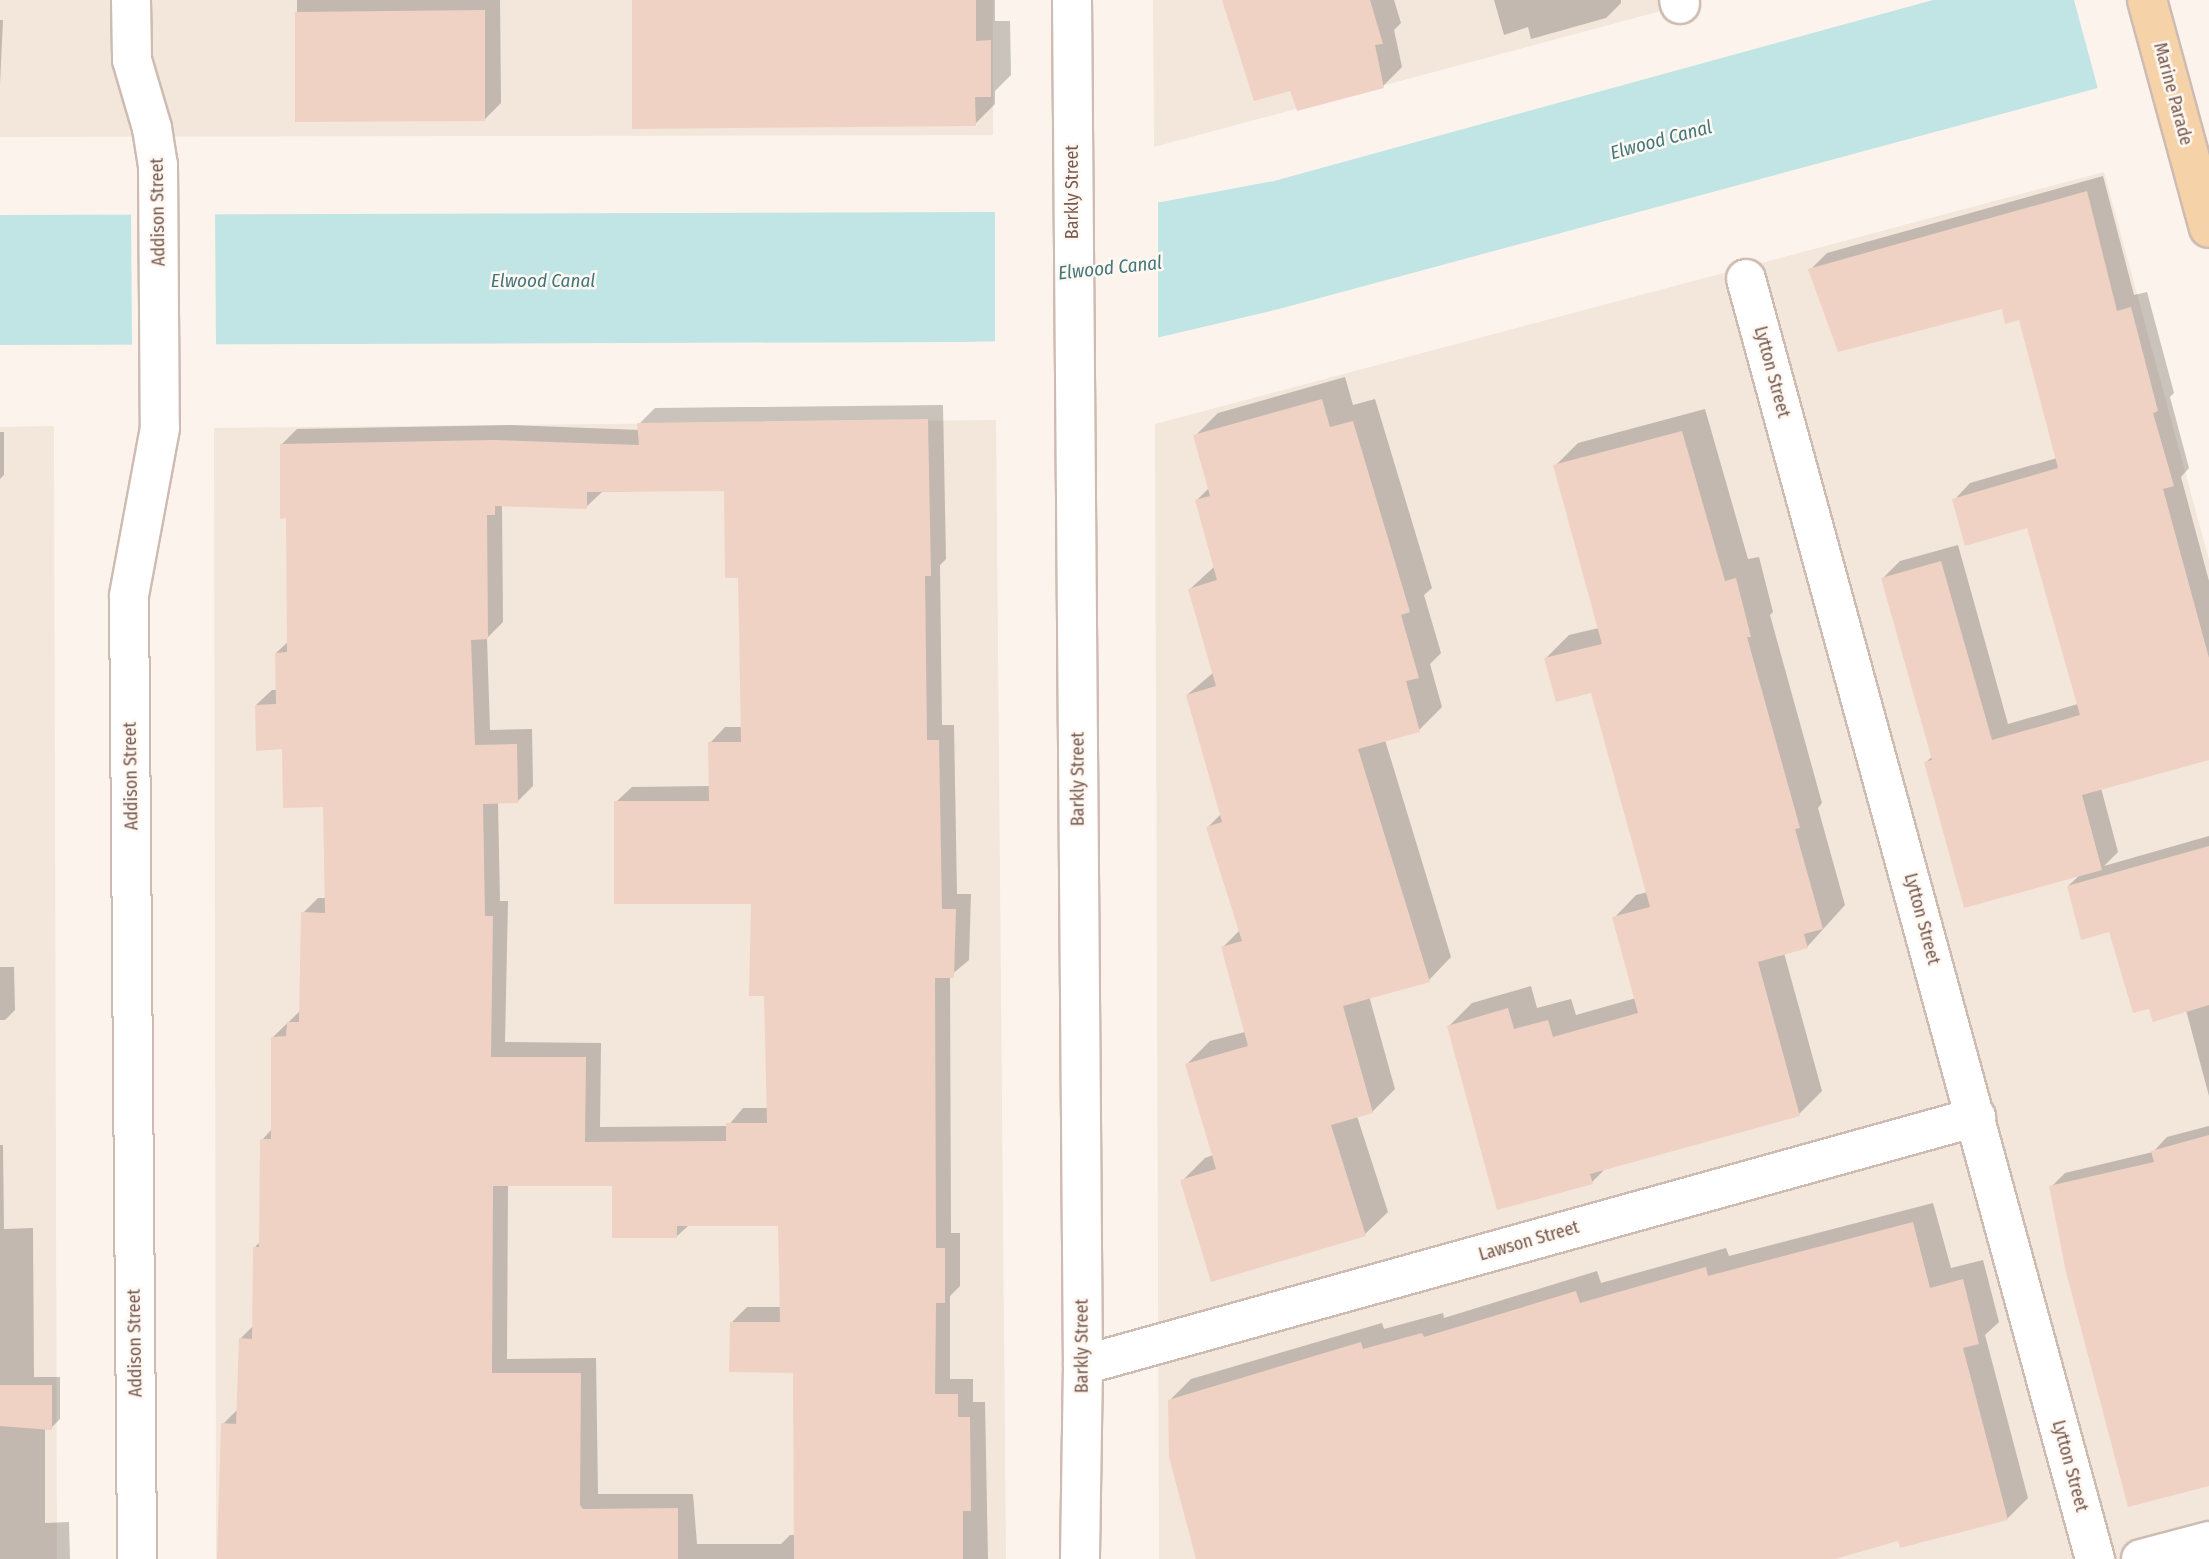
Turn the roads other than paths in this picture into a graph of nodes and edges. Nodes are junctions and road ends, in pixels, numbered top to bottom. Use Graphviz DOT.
graph roads {
  1 [pos="131,0"];
  2 [pos="1072,0"];
  3 [pos="2147,0"];
  4 [pos="2209,229"];
  5 [pos="1746,279"];
  6 [pos="1976,1117"];
  7 [pos="1083,1365"];
  8 [pos="2209,1541"];
  9 [pos="137,1559"];
  10 [pos="1080,1559"];
  11 [pos="2095,1559"];
  12 [pos="2141,1559"];
  1 -- 9 [label="street, Addison Street"];
  2 -- 7 [label="street, Barkly Street"];
  3 -- 4 [label="main road, Marine Parade"];
  5 -- 6 [label="street, Lytton Street"];
  6 -- 7 [label="street, Lawson Street"];
  6 -- 11 [label="street, Lytton Street"];
  7 -- 10 [label="street, Barkly Street"];
  8 -- 12 [label="street"];
}
